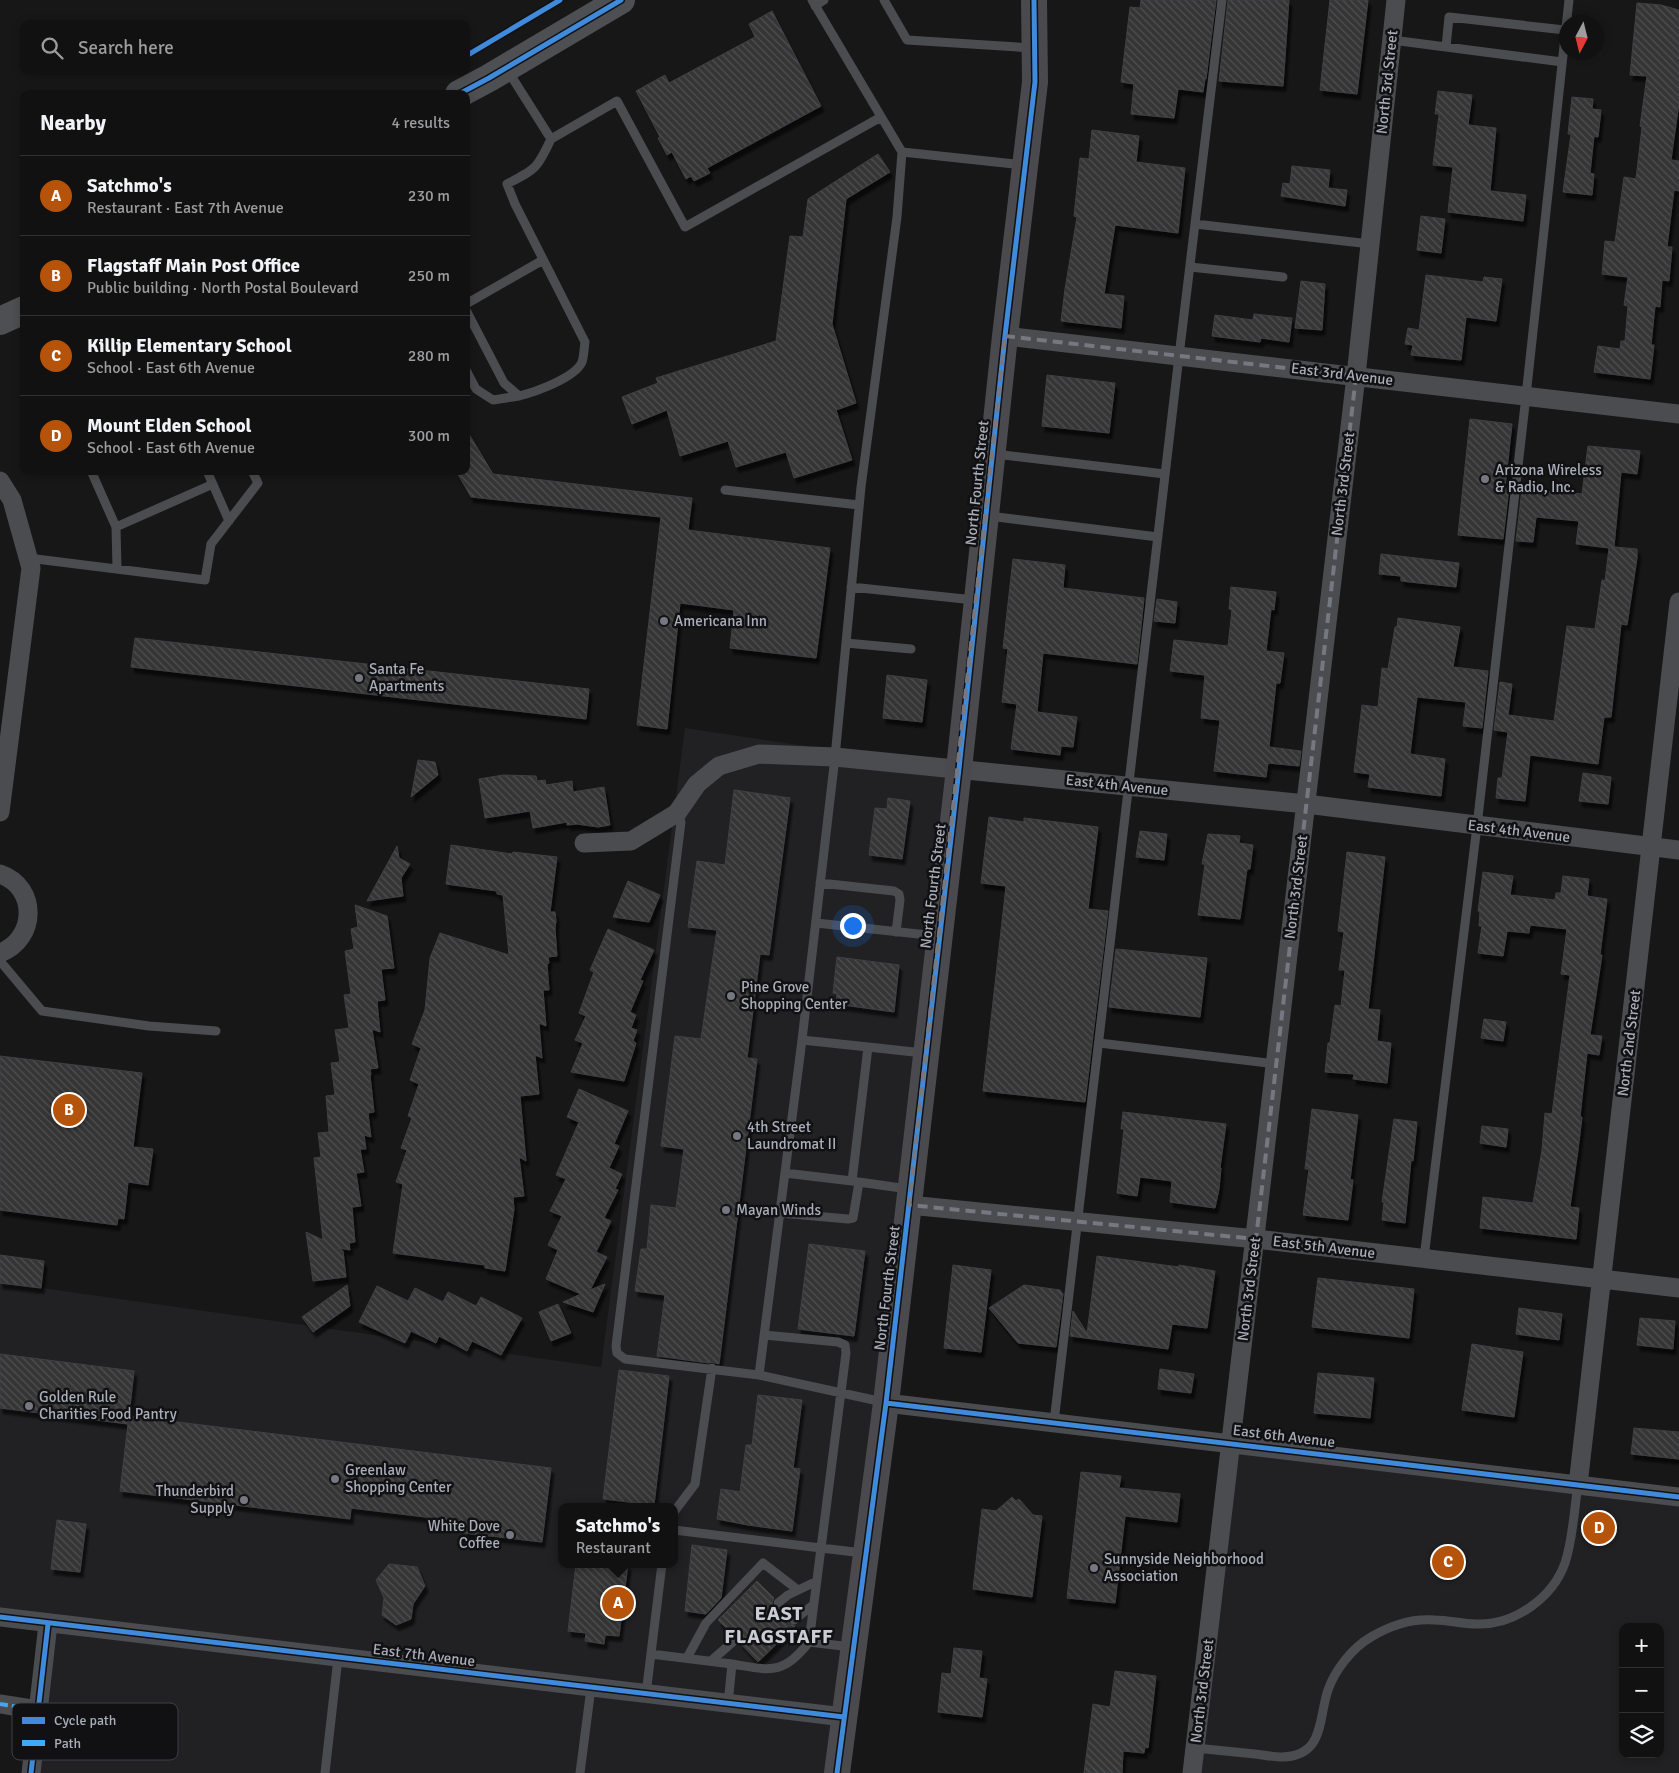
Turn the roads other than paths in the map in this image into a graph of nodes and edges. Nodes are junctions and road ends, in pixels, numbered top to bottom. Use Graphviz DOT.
graph roads {
  1 [pos="621,0"];
  2 [pos="824,0"];
  3 [pos="884,0"];
  4 [pos="1034,0"];
  5 [pos="1222,0"];
  6 [pos="1396,0"];
  7 [pos="1568,0"];
  8 [pos="813,3"];
  9 [pos="1566,15"];
  10 [pos="1559,29"];
  11 [pos="1392,40"];
  12 [pos="1446,47"];
  13 [pos="1035,48"];
  14 [pos="1562,62"];
  15 [pos="506,68"];
  16 [pos="466,90"];
  17 [pos="881,117"];
  18 [pos="551,139"];
  19 [pos="902,152"];
  20 [pos="1025,165"];
  21 [pos="1195,224"];
  22 [pos="1370,244"];
  23 [pos="543,260"];
  24 [pos="1190,267"];
  25 [pos="1283,278"];
  26 [pos="470,302"];
  27 [pos="20,312"];
  28 [pos="470,318"];
  29 [pos="0,321"];
  30 [pos="1005,336"];
  31 [pos="1179,356"];
  32 [pos="1356,376"];
  33 [pos="470,378"];
  34 [pos="519,396"];
  35 [pos="1526,396"];
  36 [pos="1679,414"];
  37 [pos="992,454"];
  38 [pos="1165,474"];
  39 [pos="93,475"];
  40 [pos="209,475"];
  41 [pos="254,475"];
  42 [pos="0,481"];
  43 [pos="213,484"];
  44 [pos="725,490"];
  45 [pos="859,504"];
  46 [pos="986,516"];
  47 [pos="229,521"];
  48 [pos="116,527"];
  49 [pos="1158,537"];
  50 [pos="28,558"];
  51 [pos="118,569"];
  52 [pos="851,587"];
  53 [pos="977,600"];
  54 [pos="1679,602"];
  55 [pos="846,642"];
  56 [pos="911,649"];
  57 [pos="835,757"];
  58 [pos="959,769"];
  59 [pos="1129,786"];
  60 [pos="1306,804"];
  61 [pos="0,812"];
  62 [pos="678,813"];
  63 [pos="1478,826"];
  64 [pos="584,843"];
  65 [pos="1651,847"];
  66 [pos="1679,850"];
  67 [pos="0,874"];
  68 [pos="820,883"];
  69 [pos="816,923"];
  70 [pos="896,932"];
  71 [pos="940,936"];
  72 [pos="0,953"];
  73 [pos="0,961"];
  74 [pos="216,1031"];
  75 [pos="802,1040"];
  76 [pos="1099,1044"];
  77 [pos="868,1047"];
  78 [pos="926,1053"];
  79 [pos="1276,1064"];
  80 [pos="785,1173"];
  81 [pos="855,1182"];
  82 [pos="910,1197"];
  83 [pos="780,1213"];
  84 [pos="1079,1221"];
  85 [pos="1256,1239"];
  86 [pos="1424,1258"];
  87 [pos="1602,1278"];
  88 [pos="1679,1288"];
  89 [pos="764,1335"];
  90 [pos="712,1368"];
  91 [pos="759,1375"];
  92 [pos="841,1393"];
  93 [pos="886,1403"];
  94 [pos="1054,1422"];
  95 [pos="1230,1442"];
  96 [pos="1578,1485"];
  97 [pos="1679,1497"];
  98 [pos="678,1507"];
  99 [pos="678,1530"];
  100 [pos="821,1548"];
  101 [pos="866,1554"];
  102 [pos="662,1568"];
  103 [pos="817,1581"];
  104 [pos="798,1590"];
  105 [pos="778,1603"];
  106 [pos="813,1605"];
  107 [pos="0,1617"];
  108 [pos="794,1620"];
  109 [pos="48,1624"];
  110 [pos="736,1639"];
  111 [pos="809,1642"];
  112 [pos="854,1648"];
  113 [pos="651,1654"];
  114 [pos="754,1657"];
  115 [pos="338,1658"];
  116 [pos="687,1658"];
  117 [pos="711,1662"];
  118 [pos="732,1664"];
  119 [pos="745,1666"];
  120 [pos="591,1688"];
  121 [pos="646,1694"];
  122 [pos="39,1703"];
  123 [pos="728,1704"];
  124 [pos="844,1718"];
  125 [pos="1195,1748"];
  126 [pos="32,1760"];
  127 [pos="30,1773"];
  128 [pos="325,1773"];
  129 [pos="580,1773"];
  130 [pos="837,1773"];
  131 [pos="1192,1773"];
  1 -- 15 [label="main road"];
  2 -- 8 [label="lane"];
  3 -- 13 [label="lane"];
  4 -- 13 [label="main road, North Fourth Street"];
  5 -- 21 [label="lane"];
  6 -- 11 [label="street, North 3rd Street"];
  7 -- 9 [label="lane"];
  8 -- 17 [label="lane"];
  10 -- 12 [label="lane"];
  11 -- 12 [label="lane"];
  11 -- 22 [label="street, North 3rd Street"];
  12 -- 14 [label="lane"];
  13 -- 20 [label="main road, North Fourth Street"];
  14 -- 35 [label="lane"];
  15 -- 16 [label="main road"];
  15 -- 18 [label="lane"];
  17 -- 18 [label="lane"];
  17 -- 19 [label="lane"];
  18 -- 23 [label="lane"];
  19 -- 20 [label="lane"];
  19 -- 45 [label="lane"];
  20 -- 30 [label="main road, North Fourth Street"];
  21 -- 22 [label="lane"];
  21 -- 24 [label="lane"];
  22 -- 32 [label="street, North 3rd Street"];
  23 -- 26 [label="lane"];
  23 -- 34 [label="lane"];
  24 -- 25 [label="lane"];
  24 -- 31 [label="lane"];
  27 -- 29 [label="main road"];
  28 -- 34 [label="lane"];
  30 -- 31 [label="street, East 3rd Avenue"];
  30 -- 37 [label="main road, North Fourth Street"];
  31 -- 32 [label="street, East 3rd Avenue"];
  31 -- 38 [label="lane"];
  32 -- 35 [label="street, East 3rd Avenue"];
  32 -- 60 [label="street, North 3rd Street"];
  33 -- 34 [label="lane"];
  35 -- 36 [label="street, East 3rd Avenue"];
  35 -- 63 [label="lane"];
  37 -- 38 [label="lane"];
  37 -- 46 [label="main road, North Fourth Street"];
  38 -- 49 [label="lane"];
  39 -- 48 [label="lane"];
  40 -- 43 [label="lane"];
  41 -- 47 [label="lane"];
  42 -- 50 [label="street"];
  43 -- 47 [label="lane"];
  43 -- 48 [label="lane"];
  44 -- 45 [label="lane"];
  45 -- 52 [label="lane"];
  46 -- 49 [label="lane"];
  46 -- 53 [label="main road, North Fourth Street"];
  47 -- 51 [label="lane"];
  48 -- 51 [label="lane"];
  49 -- 59 [label="lane"];
  50 -- 51 [label="lane"];
  50 -- 61 [label="street"];
  52 -- 53 [label="lane"];
  52 -- 55 [label="lane"];
  53 -- 58 [label="main road, North Fourth Street"];
  54 -- 65 [label="street, North 2nd Street"];
  55 -- 56 [label="lane"];
  55 -- 57 [label="lane"];
  57 -- 58 [label="street, East 4th Avenue"];
  57 -- 62 [label="street, East 4th Avenue"];
  57 -- 68 [label="lane"];
  58 -- 59 [label="street, East 4th Avenue"];
  58 -- 71 [label="main road, North Fourth Street"];
  59 -- 60 [label="street, East 4th Avenue"];
  59 -- 76 [label="lane"];
  60 -- 63 [label="street, East 4th Avenue"];
  60 -- 79 [label="street, North 3rd Street"];
  62 -- 64 [label="street, East 4th Avenue"];
  62 -- 90 [label="lane"];
  63 -- 65 [label="street, East 4th Avenue"];
  63 -- 86 [label="lane"];
  65 -- 66 [label="street, East 4th Avenue"];
  65 -- 87 [label="street, North 2nd Street"];
  67 -- 72 [label="street"];
  68 -- 69 [label="lane"];
  68 -- 70 [label="lane"];
  69 -- 70 [label="lane"];
  69 -- 75 [label="lane"];
  70 -- 71 [label="lane"];
  71 -- 78 [label="main road, North Fourth Street"];
  73 -- 74 [label="lane"];
  75 -- 77 [label="lane"];
  75 -- 80 [label="lane"];
  76 -- 79 [label="lane"];
  76 -- 84 [label="lane"];
  77 -- 78 [label="lane"];
  77 -- 81 [label="lane"];
  78 -- 82 [label="main road, North Fourth Street"];
  79 -- 85 [label="street, North 3rd Street"];
  80 -- 81 [label="lane"];
  80 -- 83 [label="lane"];
  81 -- 82 [label="lane"];
  81 -- 83 [label="lane"];
  82 -- 84 [label="street, East 5th Avenue"];
  82 -- 93 [label="main road, North Fourth Street"];
  83 -- 89 [label="lane"];
  84 -- 85 [label="street, East 5th Avenue"];
  84 -- 94 [label="lane"];
  85 -- 86 [label="street, East 5th Avenue"];
  85 -- 95 [label="street, North 3rd Street"];
  86 -- 87 [label="street, East 5th Avenue"];
  87 -- 88 [label="street, East 5th Avenue"];
  87 -- 96 [label="street, North 2nd Street"];
  89 -- 91 [label="lane"];
  89 -- 92 [label="lane"];
  90 -- 91 [label="lane"];
  90 -- 98 [label="lane"];
  91 -- 92 [label="lane"];
  92 -- 93 [label="lane"];
  92 -- 100 [label="lane"];
  93 -- 94 [label="street, East 6th Avenue"];
  93 -- 101 [label="main road, North Fourth Street"];
  94 -- 95 [label="street, East 6th Avenue"];
  95 -- 96 [label="street, East 6th Avenue"];
  95 -- 125 [label="street, North 3rd Street"];
  96 -- 97 [label="street, East 6th Avenue"];
  96 -- 125 [label="lane"];
  99 -- 100 [label="lane"];
  100 -- 101 [label="lane"];
  100 -- 103 [label="lane"];
  101 -- 112 [label="main road, North Fourth Street"];
  102 -- 113 [label="lane"];
  103 -- 104 [label="lane"];
  103 -- 106 [label="lane"];
  104 -- 105 [label="lane"];
  104 -- 116 [label="lane"];
  106 -- 108 [label="lane"];
  106 -- 111 [label="lane"];
  107 -- 109 [label="street, East 7th Avenue"];
  109 -- 115 [label="street, East 7th Avenue"];
  109 -- 122 [label="street"];
  110 -- 117 [label="lane"];
  111 -- 112 [label="lane"];
  111 -- 119 [label="lane"];
  112 -- 124 [label="main road, North Fourth Street"];
  113 -- 116 [label="lane"];
  113 -- 121 [label="lane"];
  114 -- 119 [label="lane"];
  115 -- 120 [label="street, East 7th Avenue"];
  115 -- 128 [label="lane"];
  116 -- 117 [label="lane"];
  117 -- 118 [label="lane"];
  118 -- 119 [label="lane"];
  118 -- 123 [label="lane"];
  120 -- 121 [label="street, East 7th Avenue"];
  120 -- 129 [label="lane"];
  121 -- 123 [label="street, East 7th Avenue"];
  123 -- 124 [label="street, East 7th Avenue"];
  124 -- 130 [label="main road, North Fourth Street"];
  125 -- 131 [label="street, North 3rd Street"];
  126 -- 127 [label="street"];
}
